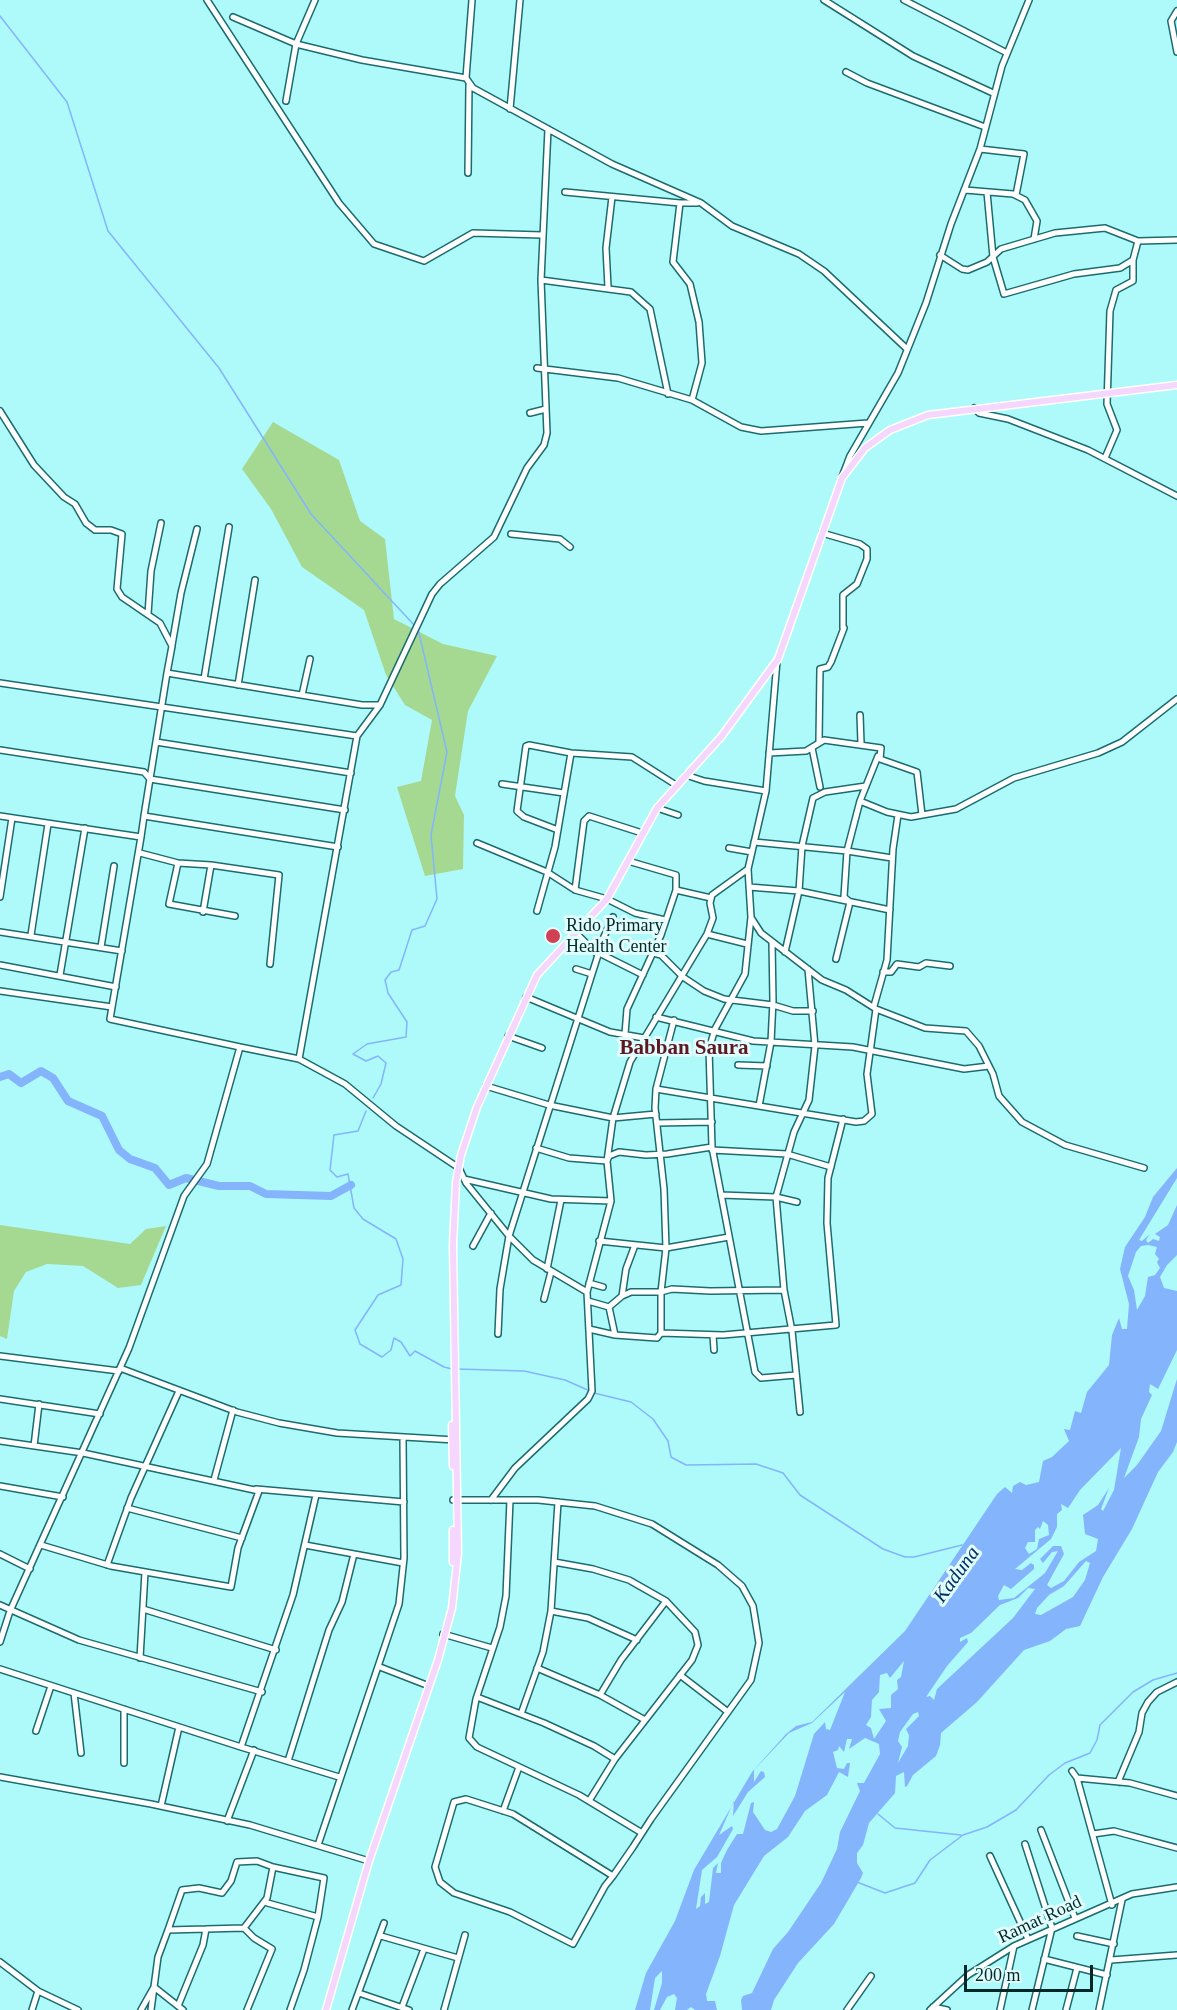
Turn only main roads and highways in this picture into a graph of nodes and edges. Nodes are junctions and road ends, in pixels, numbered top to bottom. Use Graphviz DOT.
graph roads {
  1 [pos="1177,385"];
  2 [pos="324,2010"];
  1 -- 2 [label="main road"];
}
